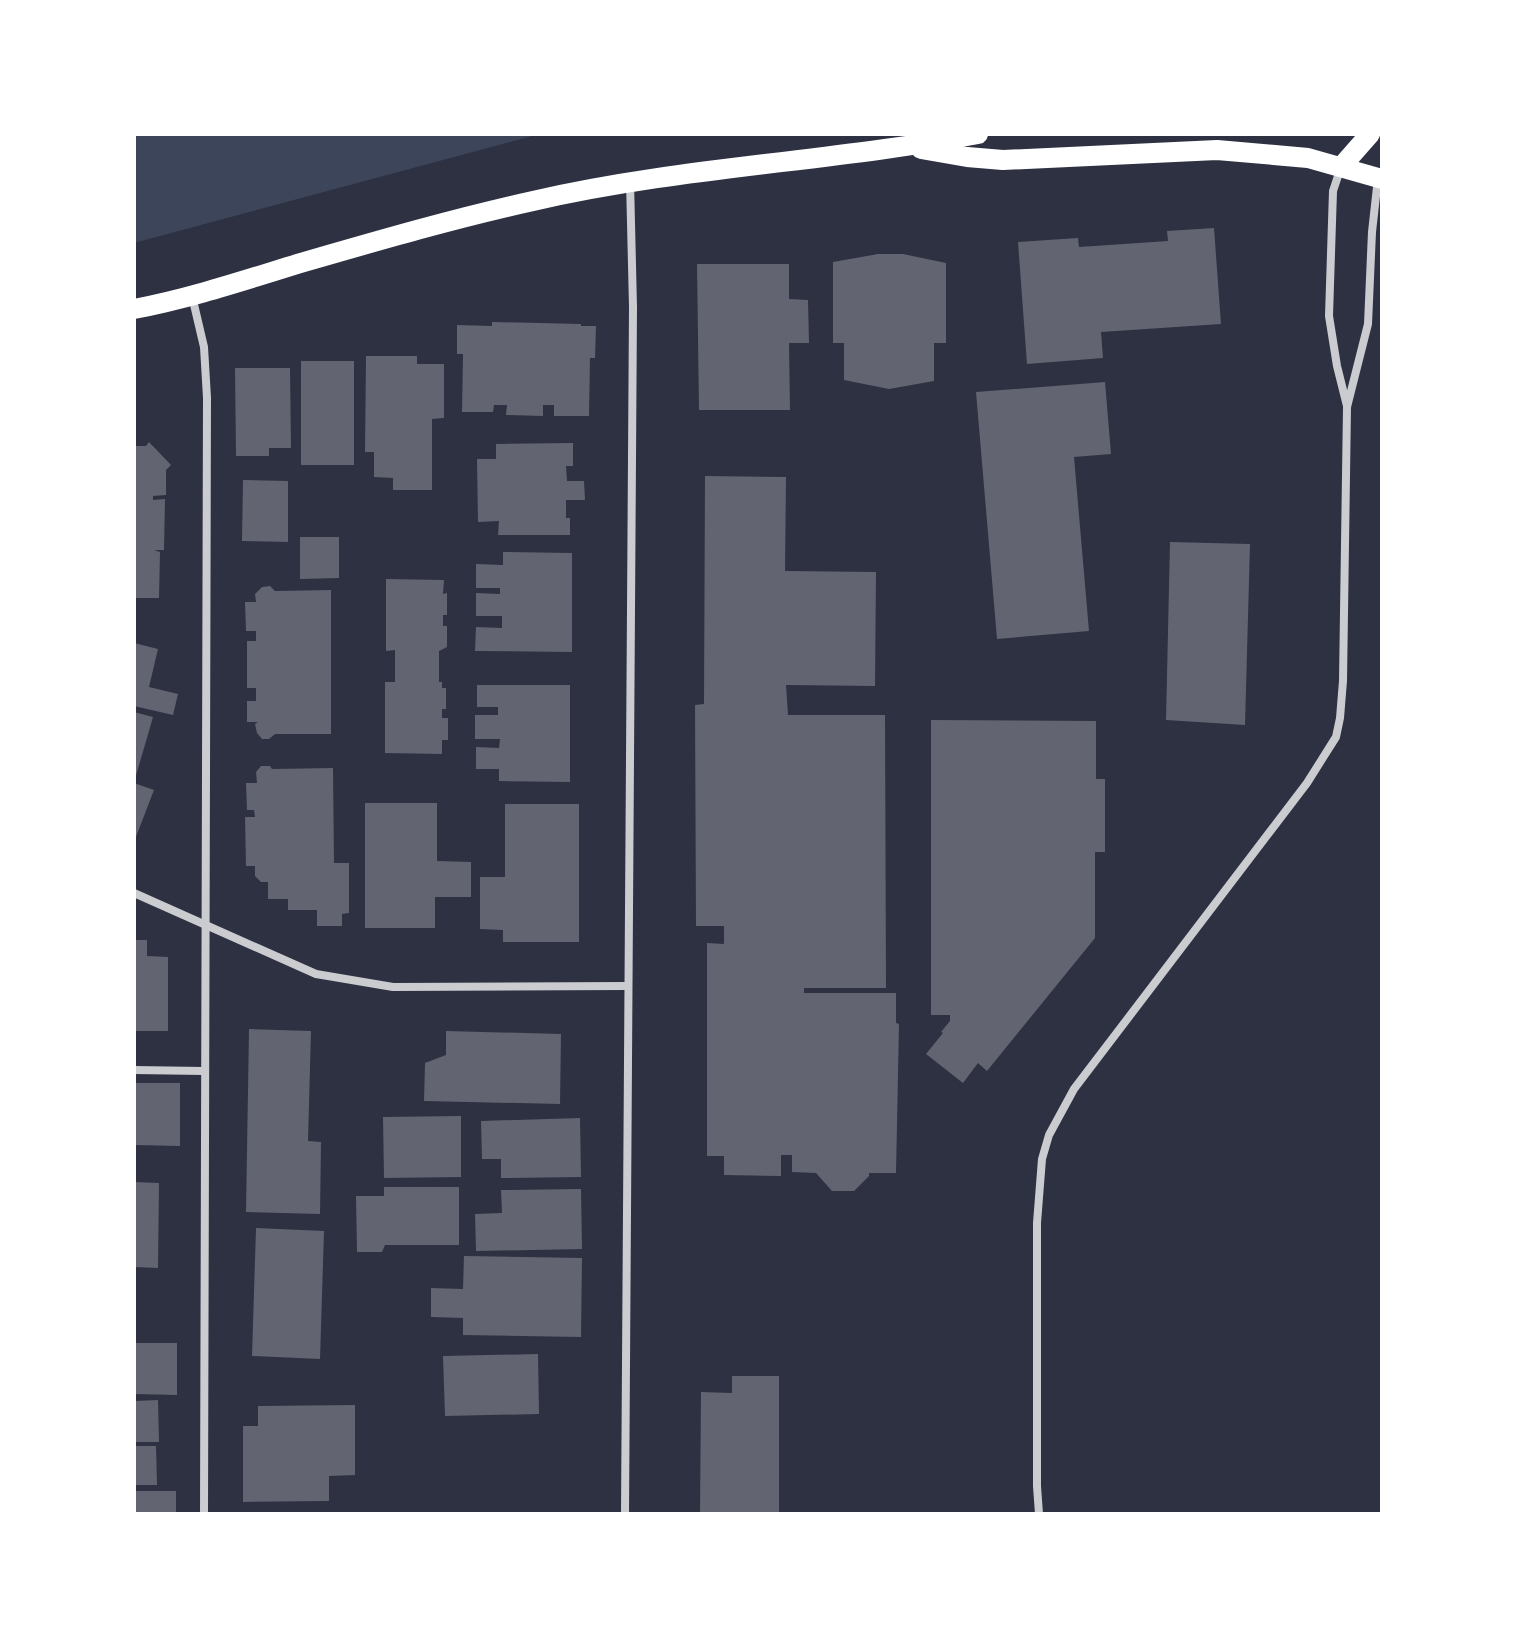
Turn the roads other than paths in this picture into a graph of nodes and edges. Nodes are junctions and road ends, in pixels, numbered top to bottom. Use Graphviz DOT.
graph roads {
  1 [pos="978,134"];
  2 [pos="1370,134"];
  3 [pos="909,147"];
  4 [pos="1341,167"];
  5 [pos="1381,173"];
  6 [pos="630,181"];
  7 [pos="192,295"];
  8 [pos="134,309"];
  9 [pos="1347,407"];
  10 [pos="134,893"];
  11 [pos="207,927"];
  12 [pos="628,986"];
  13 [pos="134,1070"];
  14 [pos="204,1071"];
  15 [pos="204,1514"];
  16 [pos="625,1514"];
  17 [pos="1039,1514"];
  1 -- 3 [label="main road"];
  2 -- 4 [label="main road"];
  3 -- 4 [label="main road"];
  3 -- 6 [label="main road"];
  4 -- 5 [label="main road"];
  4 -- 9 [label="street"];
  5 -- 9 [label="street"];
  6 -- 7 [label="main road"];
  6 -- 12 [label="street"];
  7 -- 8 [label="main road"];
  7 -- 11 [label="street"];
  9 -- 17 [label="street"];
  10 -- 11 [label="street"];
  11 -- 12 [label="street"];
  11 -- 14 [label="street"];
  12 -- 16 [label="street"];
  13 -- 14 [label="street"];
  14 -- 15 [label="street"];
}
